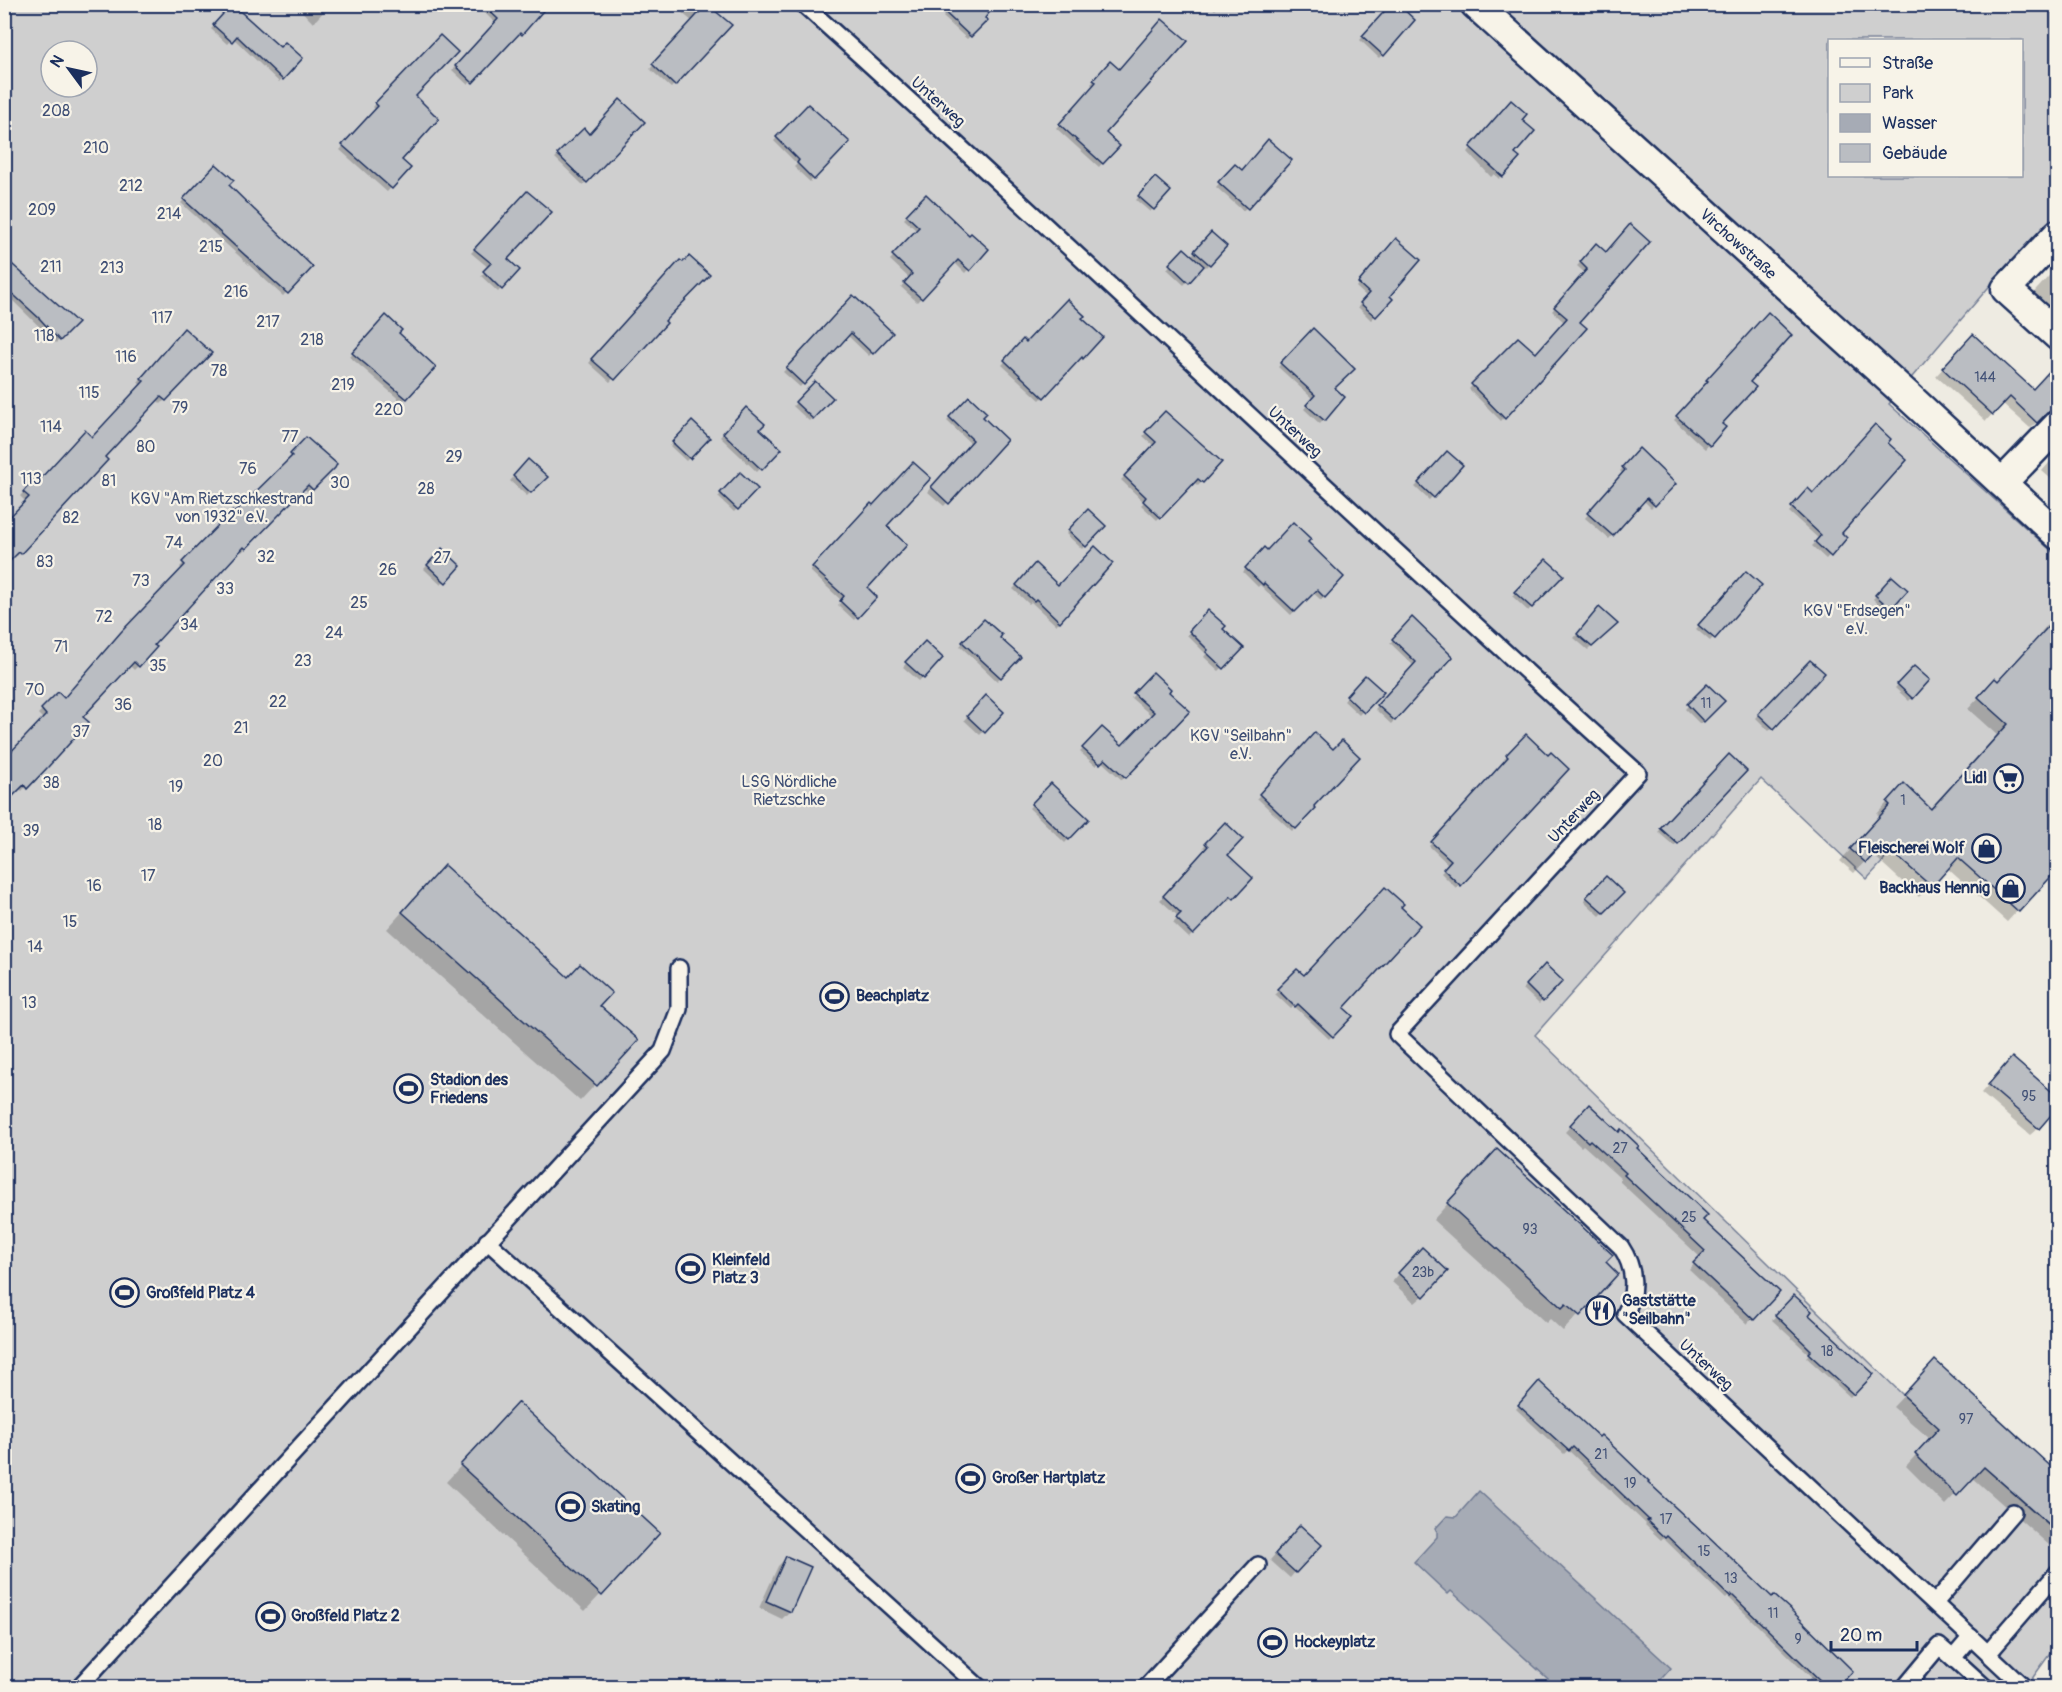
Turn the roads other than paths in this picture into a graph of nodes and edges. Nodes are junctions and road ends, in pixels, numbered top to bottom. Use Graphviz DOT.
graph roads {
  1 [pos="803,4"];
  2 [pos="1475,4"];
  3 [pos="2058,234"];
  4 [pos="2058,336"];
  5 [pos="2058,425"];
  6 [pos="2002,483"];
  7 [pos="2058,535"];
  8 [pos="679,968"];
  9 [pos="487,1241"];
  10 [pos="2013,1512"];
  11 [pos="1258,1565"];
  12 [pos="2058,1572"];
  13 [pos="1935,1603"];
  14 [pos="1971,1637"];
  15 [pos="1988,1653"];
  16 [pos="1953,1658"];
  17 [pos="78,1688"];
  18 [pos="980,1688"];
  19 [pos="1145,1688"];
  20 [pos="1904,1688"];
  21 [pos="1986,1688"];
  22 [pos="2025,1688"];
  1 -- 13 [label="lane, Unterweg"];
  2 -- 6 [label="street, Virchowstraße"];
  3 -- 4 [label="street"];
  5 -- 6 [label="street"];
  6 -- 7 [label="street, Virchowstraße"];
  8 -- 9 [label="lane"];
  9 -- 17 [label="lane"];
  9 -- 18 [label="lane"];
  10 -- 13 [label="lane"];
  11 -- 19 [label="lane"];
  12 -- 15 [label="lane"];
  13 -- 14 [label="lane, Unterweg"];
  14 -- 15 [label="lane, Unterweg"];
  14 -- 16 [label="lane"];
  15 -- 22 [label="lane, Unterweg"];
  16 -- 20 [label="lane"];
  16 -- 21 [label="lane"];
}
